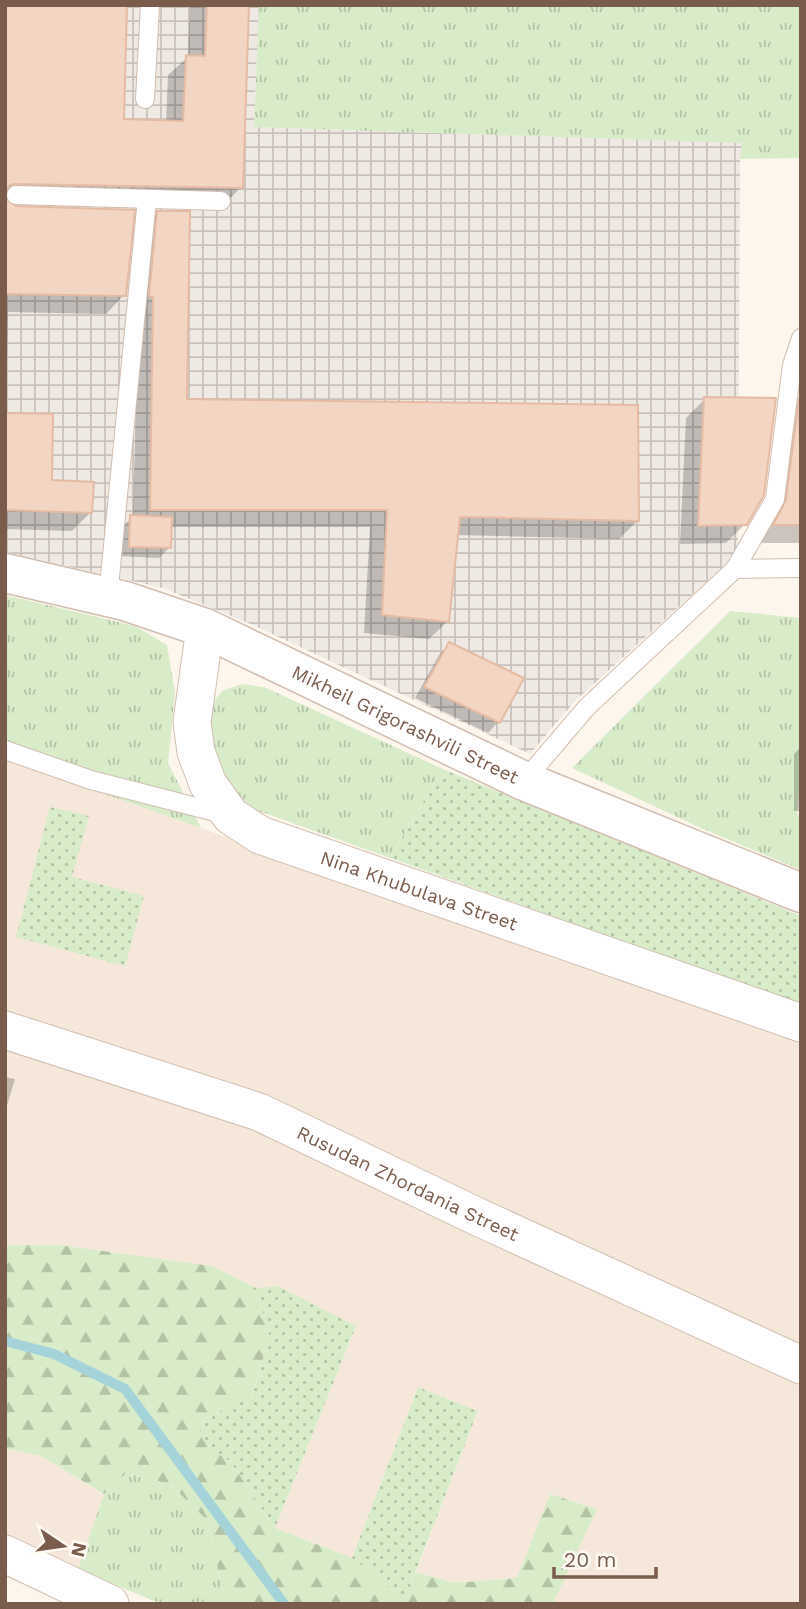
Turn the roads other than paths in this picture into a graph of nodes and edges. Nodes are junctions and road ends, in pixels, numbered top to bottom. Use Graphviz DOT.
graph roads {
  1 [pos="150,5"];
  2 [pos="145,99"];
  3 [pos="16,195"];
  4 [pos="147,199"];
  5 [pos="221,201"];
  6 [pos="801,338"];
  7 [pos="801,568"];
  8 [pos="735,569"];
  9 [pos="5,573"];
  10 [pos="107,597"];
  11 [pos="205,628"];
  12 [pos="5,750"];
  13 [pos="524,781"];
  14 [pos="231,816"];
  15 [pos="801,893"];
  16 [pos="801,1023"];
  17 [pos="5,1030"];
  18 [pos="801,1365"];
  19 [pos="5,1554"];
  20 [pos="110,1604"];
  1 -- 2 [label="lane"];
  3 -- 4 [label="lane"];
  4 -- 5 [label="lane"];
  4 -- 10 [label="lane"];
  6 -- 8 [label="lane"];
  7 -- 8 [label="lane"];
  8 -- 13 [label="lane"];
  9 -- 10 [label="street, Mikheil Grigorashvili Street"];
  10 -- 11 [label="street, Mikheil Grigorashvili Street"];
  11 -- 13 [label="street, Mikheil Grigorashvili Street"];
  11 -- 14 [label="street, Nina Khubulava Street"];
  12 -- 14 [label="lane"];
  13 -- 15 [label="street, Mikheil Grigorashvili Street"];
  14 -- 16 [label="street, Nina Khubulava Street"];
  17 -- 18 [label="street, Rusudan Zhordania Street"];
  19 -- 20 [label="street"];
}
